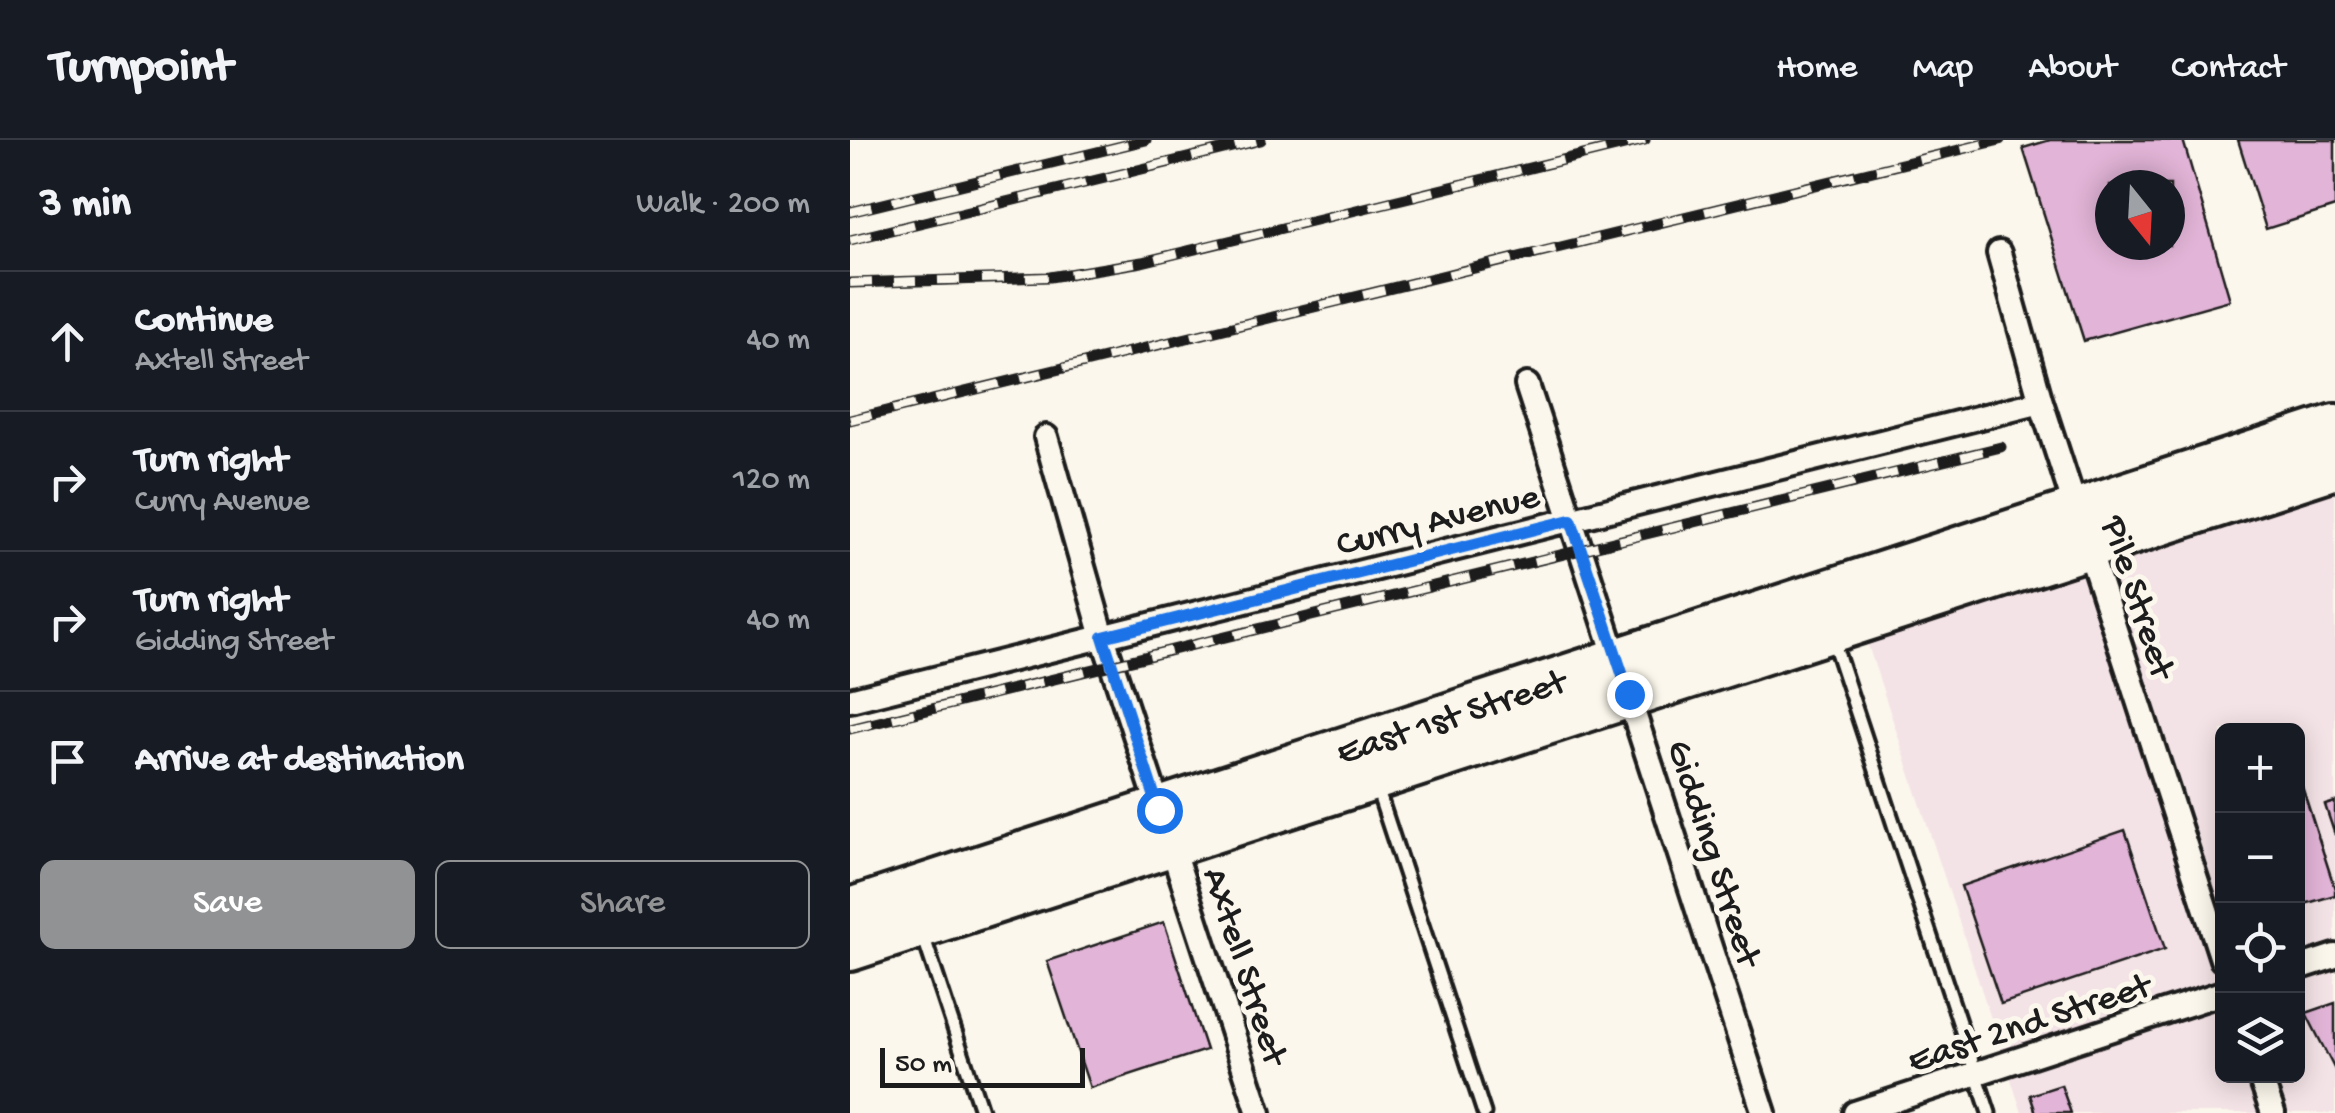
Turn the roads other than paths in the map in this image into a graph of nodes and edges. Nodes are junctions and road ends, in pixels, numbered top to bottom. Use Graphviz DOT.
graph roads {
  1 [pos="1998,253"];
  2 [pos="1527,385"];
  3 [pos="2041,402"];
  4 [pos="2335,426"];
  5 [pos="1046,437"];
  6 [pos="2335,467"];
  7 [pos="1571,520"];
  8 [pos="2083,529"];
  9 [pos="1830,629"];
  10 [pos="1103,637"];
  11 [pos="1623,677"];
  12 [pos="850,700"];
  13 [pos="1374,777"];
  14 [pos="1166,826"];
  15 [pos="850,910"];
  16 [pos="920,926"];
  17 [pos="2215,937"];
  18 [pos="850,949"];
  19 [pos="2335,956"];
  20 [pos="2305,966"];
  21 [pos="2215,995"];
  22 [pos="1976,1073"];
  23 [pos="2262,1083"];
  24 [pos="982,1113"];
  25 [pos="1259,1113"];
  26 [pos="1484,1113"];
  27 [pos="1764,1113"];
  28 [pos="1854,1113"];
  29 [pos="1989,1113"];
  30 [pos="2273,1113"];
  1 -- 3 [label="street, Pile Street"];
  2 -- 7 [label="street, Gidding Street"];
  3 -- 7 [label="street, Curry Avenue"];
  3 -- 8 [label="street, Pile Street"];
  4 -- 8 [label="highway, East 1st Street"];
  5 -- 10 [label="street, Axtell Street"];
  6 -- 8 [label="highway, East 1st Street"];
  7 -- 10 [label="street, Curry Avenue"];
  7 -- 11 [label="street, Gidding Street"];
  8 -- 9 [label="highway, East 1st Street"];
  8 -- 11 [label="highway, East 1st Street"];
  8 -- 17 [label="street, Pile Street"];
  9 -- 11 [label="highway, East 1st Street"];
  9 -- 22 [label="lane"];
  10 -- 12 [label="street, Curry Avenue"];
  10 -- 14 [label="street, Axtell Street"];
  11 -- 13 [label="highway, East 1st Street"];
  11 -- 14 [label="highway, East 1st Street"];
  11 -- 27 [label="street, Gidding Street"];
  13 -- 14 [label="highway, East 1st Street"];
  13 -- 26 [label="lane"];
  14 -- 15 [label="highway, East 1st Street"];
  14 -- 16 [label="highway, East 1st Street"];
  14 -- 25 [label="street, Axtell Street"];
  16 -- 18 [label="highway, East 1st Street"];
  16 -- 24 [label="lane"];
  19 -- 20 [label="street"];
  21 -- 22 [label="street, East 2nd Street"];
  22 -- 28 [label="street, East 2nd Street"];
  22 -- 29 [label="lane"];
  23 -- 30 [label="street"];
}
